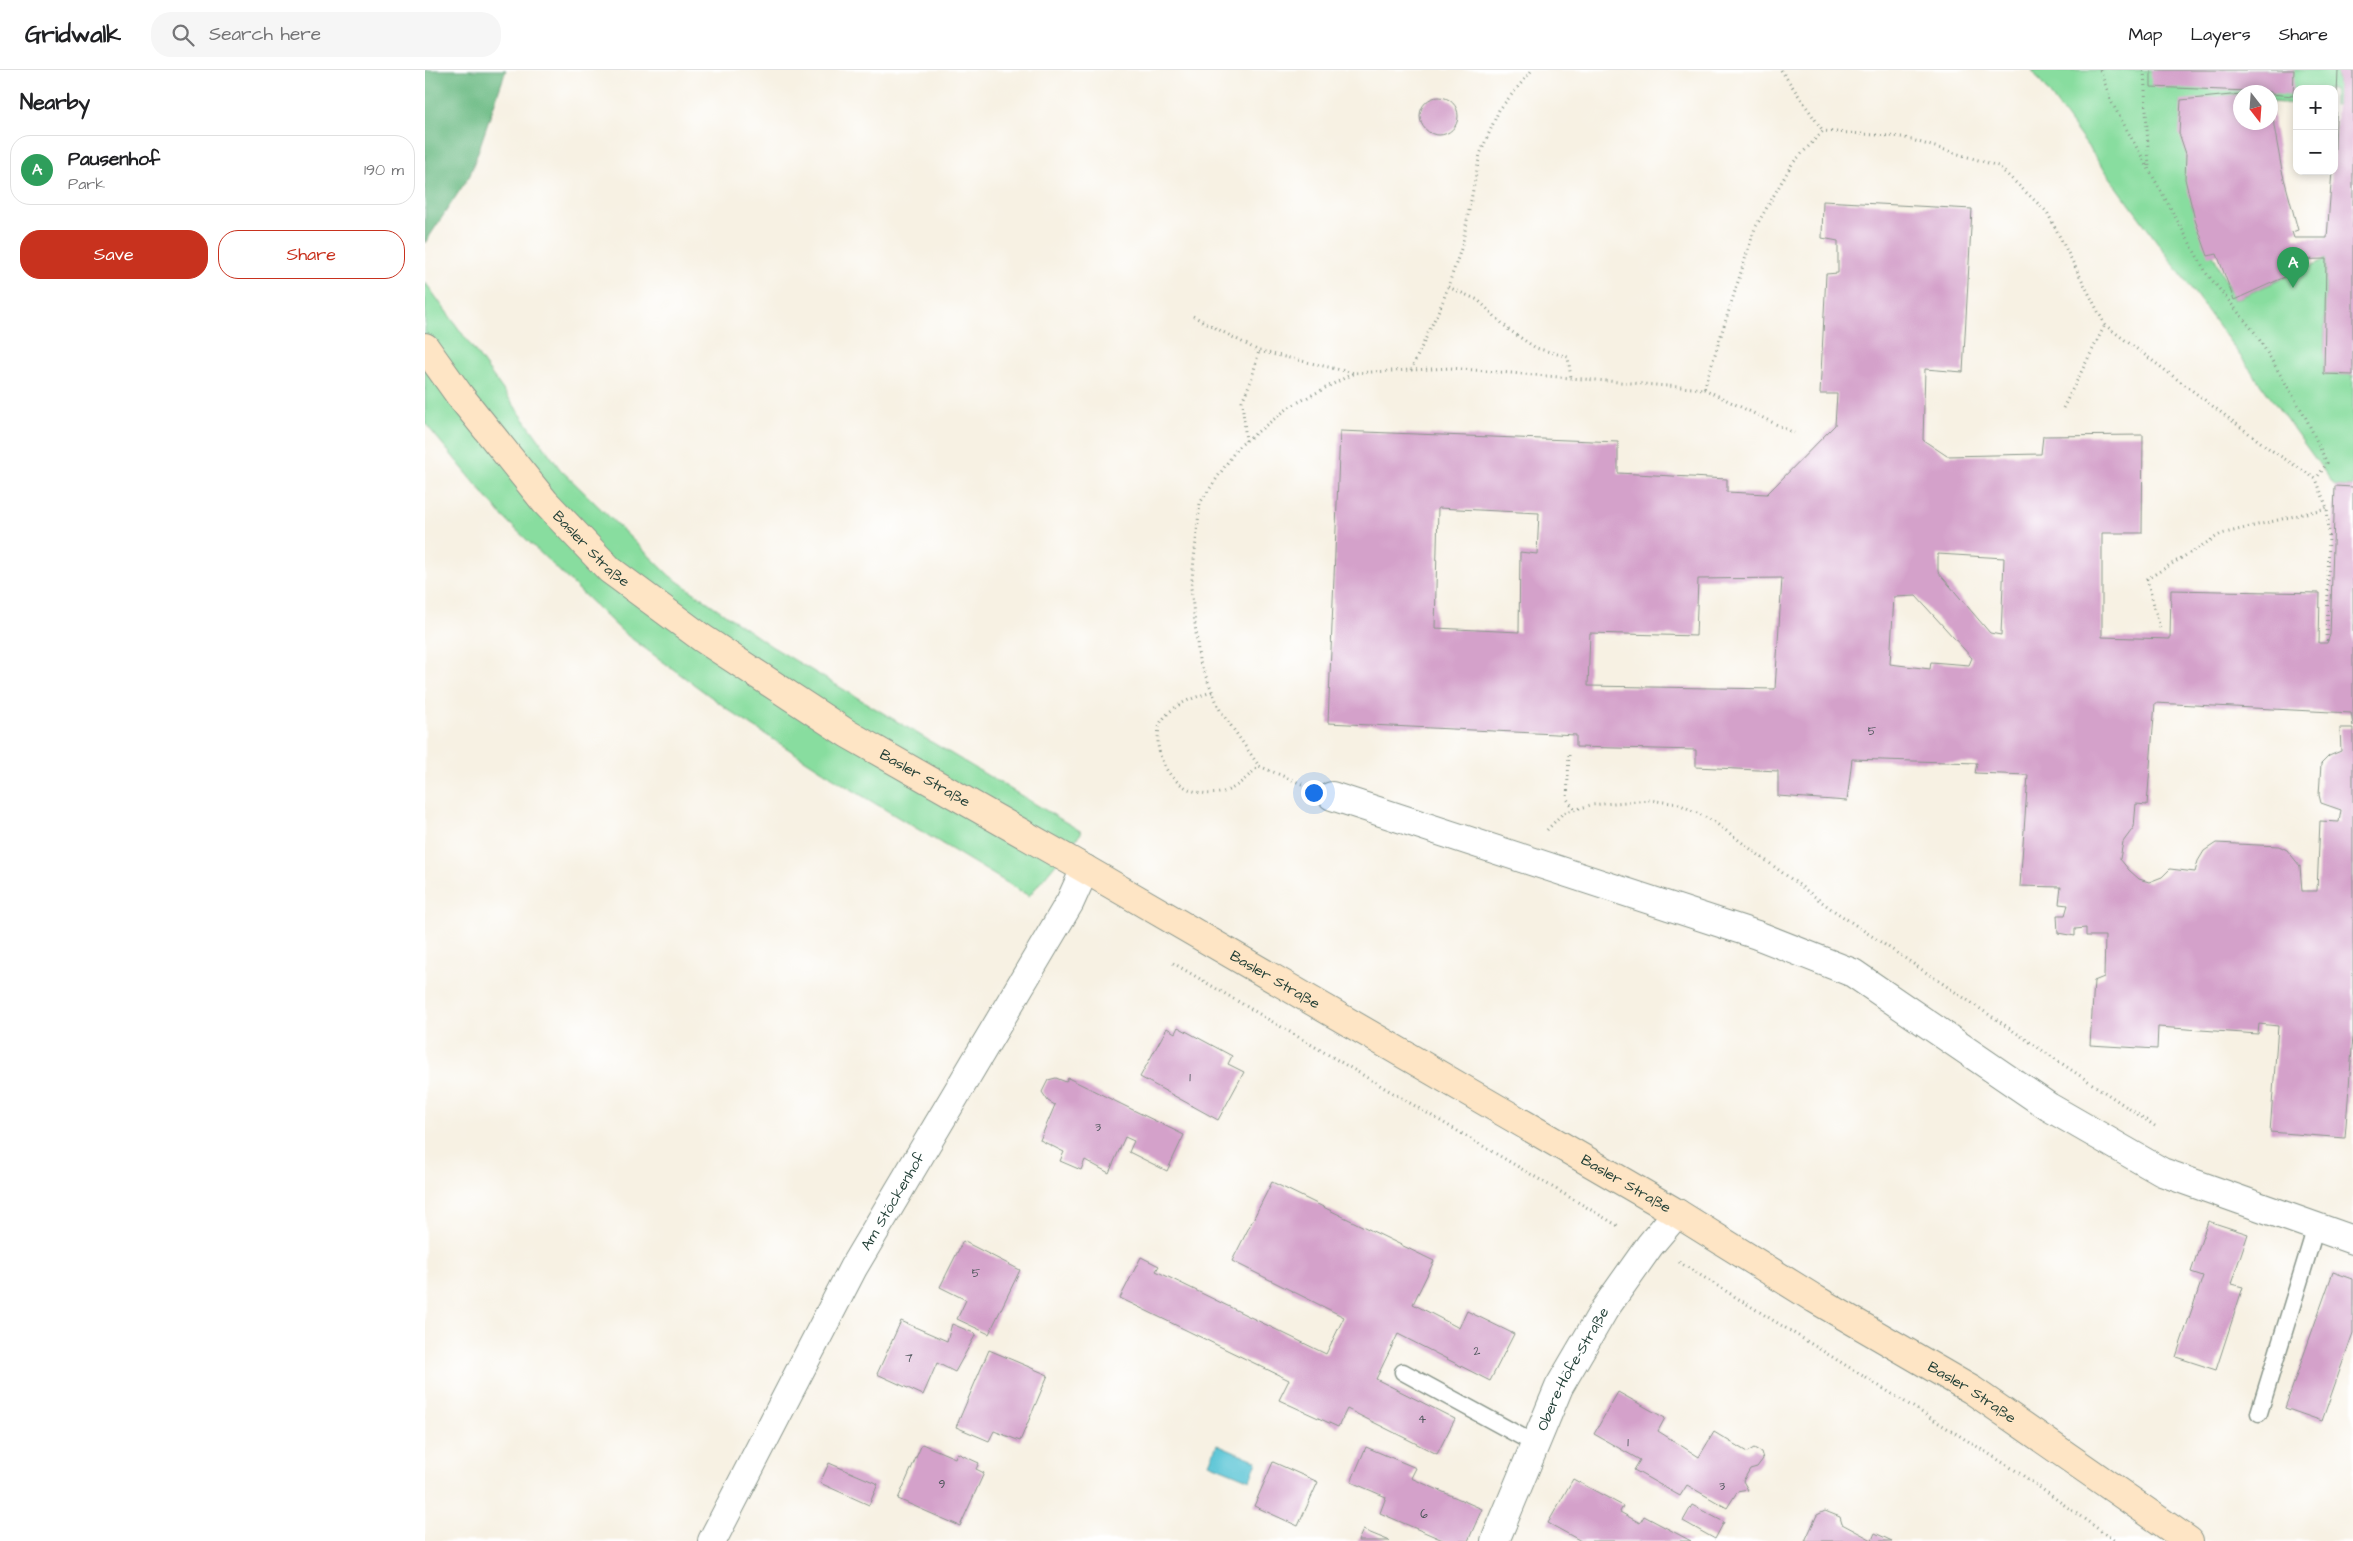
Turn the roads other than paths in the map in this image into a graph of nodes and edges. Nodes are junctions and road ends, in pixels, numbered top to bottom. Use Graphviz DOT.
graph roads {
  1 [pos="425,347"];
  2 [pos="1332,796"];
  3 [pos="1085,869"];
  4 [pos="1677,1214"];
  5 [pos="2316,1227"];
  6 [pos="2353,1240"];
  7 [pos="1403,1372"];
  8 [pos="2259,1413"];
  9 [pos="1535,1444"];
  10 [pos="712,1541"];
  11 [pos="1495,1541"];
  12 [pos="2189,1541"];
  1 -- 3 [label="street, Basler Straße"];
  2 -- 5 [label="street"];
  3 -- 4 [label="street, Basler Straße"];
  3 -- 10 [label="street, Am Stöckenhof"];
  4 -- 9 [label="street, Obere-Höfe-Straße"];
  4 -- 12 [label="street, Basler Straße"];
  5 -- 6 [label="street"];
  5 -- 8 [label="lane"];
  7 -- 9 [label="lane"];
  9 -- 11 [label="street, Obere-Höfe-Straße"];
}
